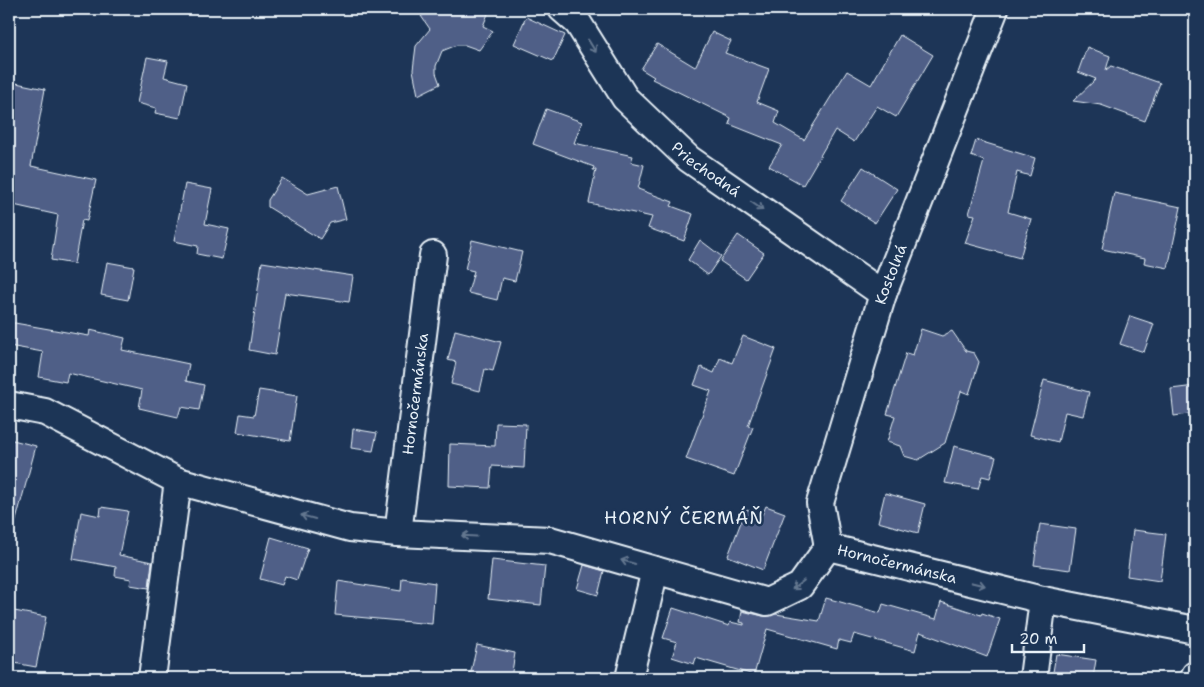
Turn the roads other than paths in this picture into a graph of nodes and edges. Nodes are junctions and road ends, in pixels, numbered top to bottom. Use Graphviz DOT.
graph roads {
  1 [pos="562,9"];
  2 [pos="995,9"];
  3 [pos="433,255"];
  4 [pos="882,294"];
  5 [pos="9,404"];
  6 [pos="178,481"];
  7 [pos="398,533"];
  8 [pos="828,547"];
  9 [pos="656,570"];
  10 [pos="1043,600"];
  11 [pos="1195,630"];
  12 [pos="152,678"];
  13 [pos="629,678"];
  14 [pos="1033,678"];
  1 -- 4 [label="street, Priechodná, one-way"];
  2 -- 4 [label="street, Kostolná"];
  3 -- 7 [label="street, Hornočermánska"];
  4 -- 8 [label="street, Kostolná"];
  5 -- 6 [label="street, Hornočermánska"];
  7 -- 6 [label="street, Hornočermánska, one-way"];
  6 -- 12 [label="street"];
  9 -- 7 [label="street, Hornočermánska, one-way"];
  8 -- 9 [label="street, Hornočermánska, one-way"];
  8 -- 10 [label="street, Hornočermánska, one-way"];
  9 -- 13 [label="street"];
  10 -- 11 [label="street, Hornočermánska"];
  10 -- 14 [label="street"];
}
